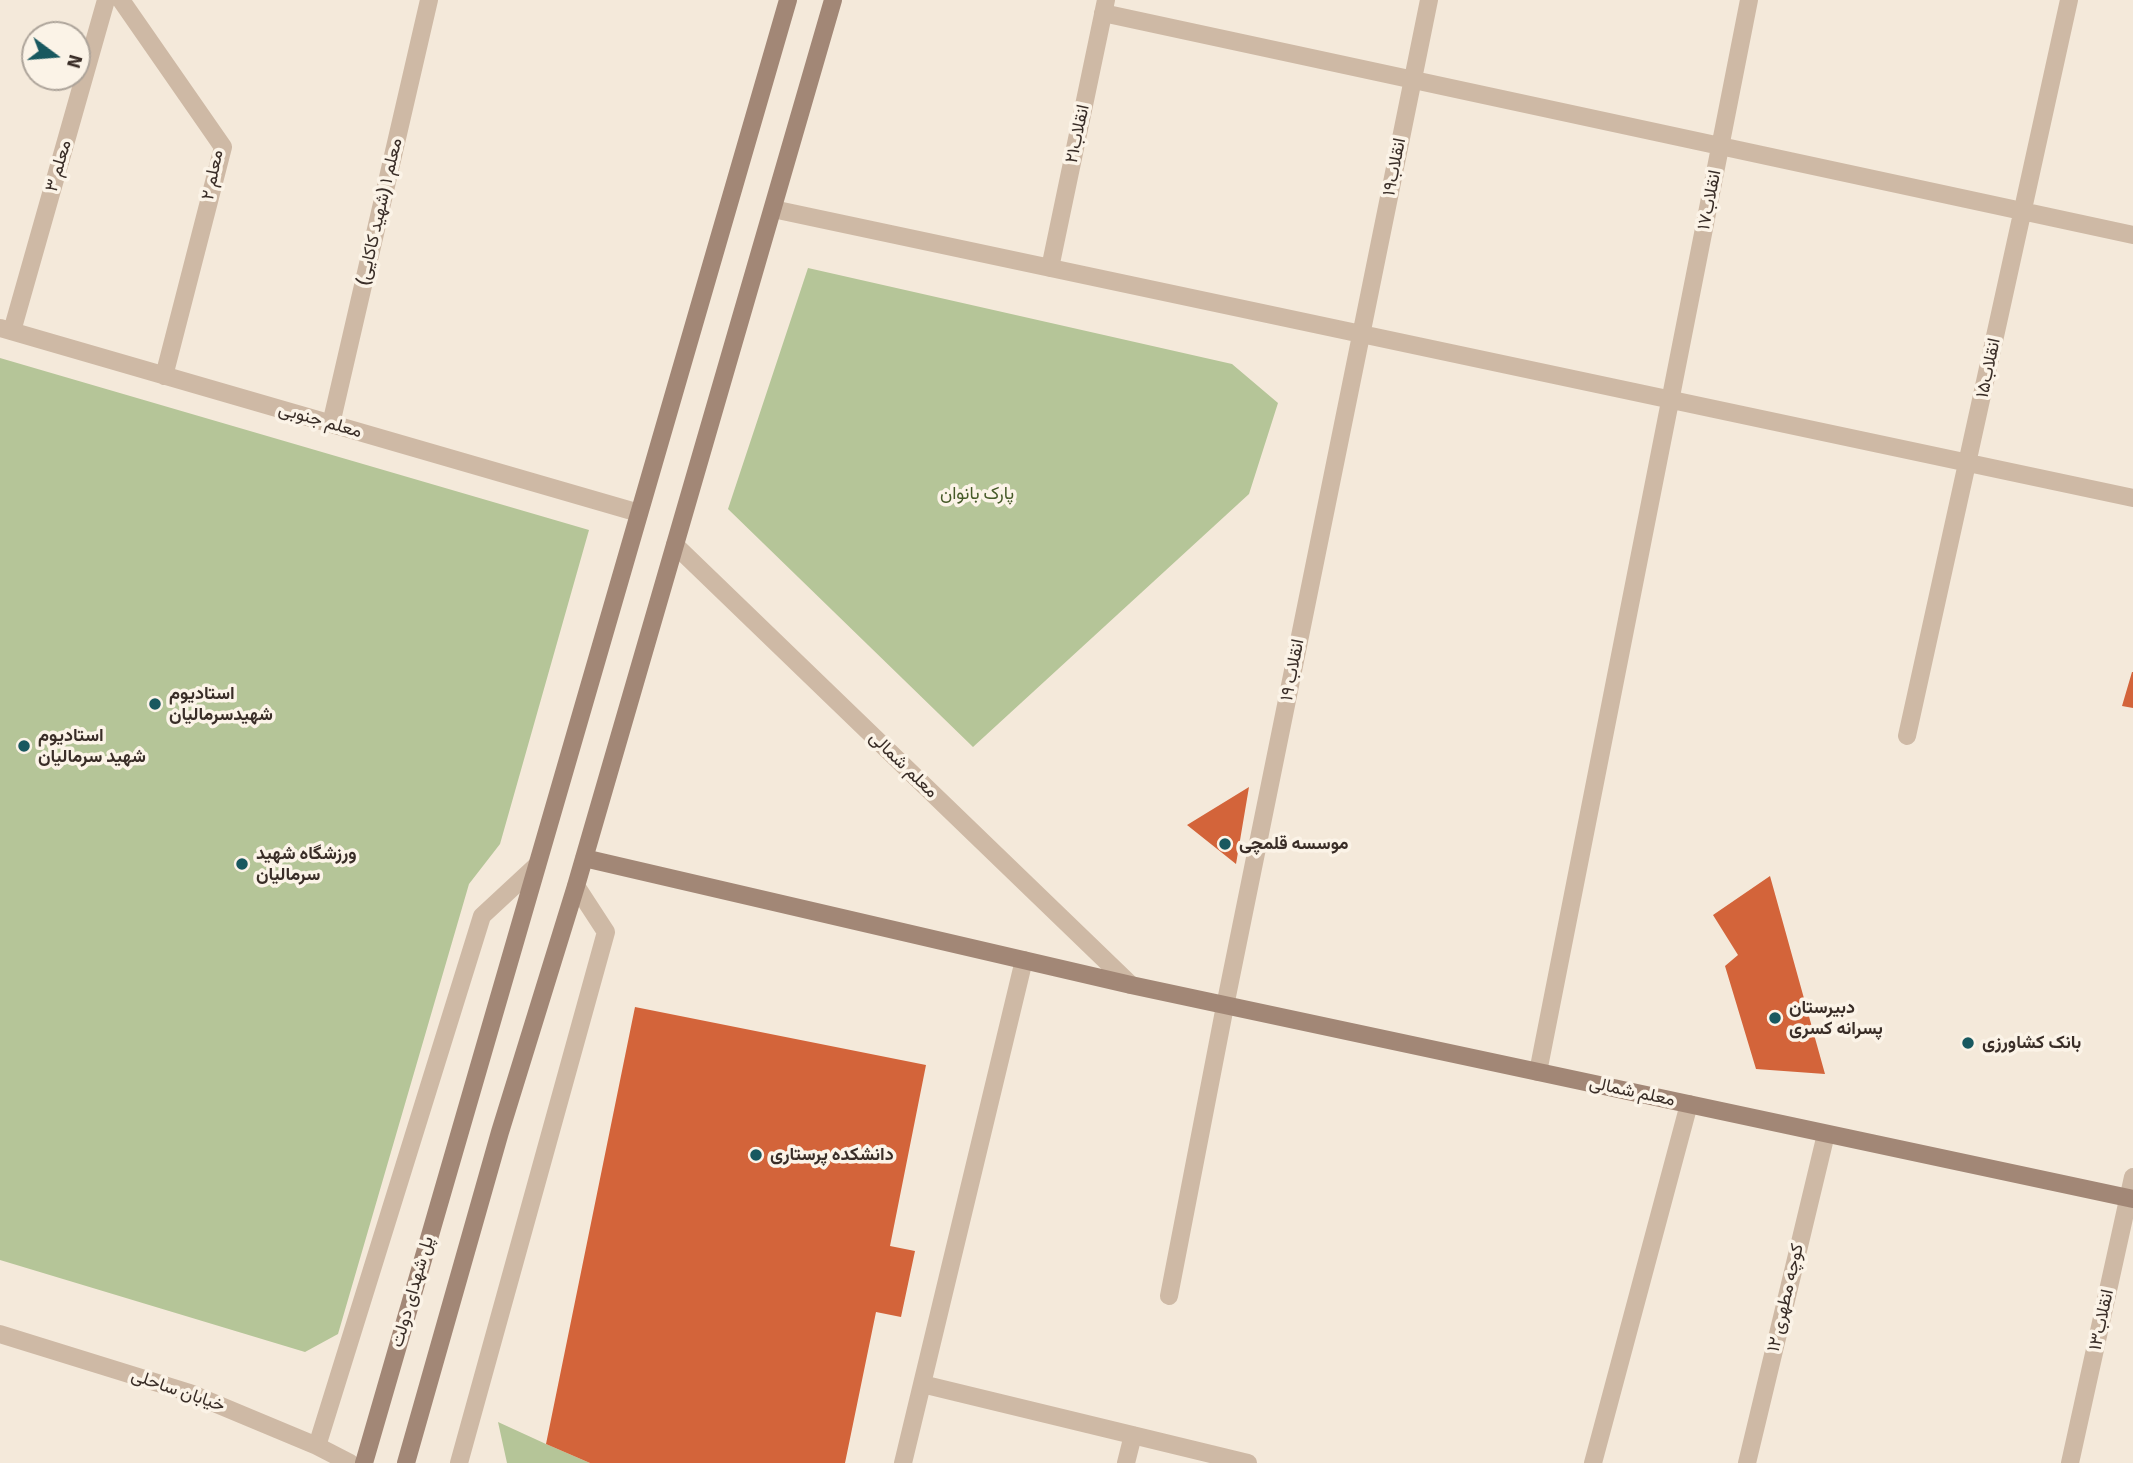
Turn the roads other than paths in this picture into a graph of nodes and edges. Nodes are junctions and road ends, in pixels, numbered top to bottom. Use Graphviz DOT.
graph roads {
  1 [pos="106,0"];
  2 [pos="121,0"];
  3 [pos="429,0"];
  4 [pos="788,0"];
  5 [pos="833,0"];
  6 [pos="1429,0"];
  7 [pos="1749,0"];
  8 [pos="2069,0"];
  9 [pos="1105,6"];
  10 [pos="1412,80"];
  11 [pos="1721,146"];
  12 [pos="773,209"];
  13 [pos="2023,212"];
  14 [pos="2133,236"];
  15 [pos="1050,268"];
  16 [pos="6,330"];
  17 [pos="1362,334"];
  18 [pos="164,376"];
  19 [pos="1671,400"];
  20 [pos="331,424"];
  21 [pos="1969,463"];
  22 [pos="2133,498"];
  23 [pos="639,513"];
  24 [pos="675,545"];
  25 [pos="1907,736"];
  26 [pos="584,858"];
  27 [pos="537,865"];
  28 [pos="576,886"];
  29 [pos="1024,960"];
  30 [pos="1131,985"];
  31 [pos="1225,1006"];
  32 [pos="1538,1072"];
  33 [pos="1689,1104"];
  34 [pos="1826,1133"];
  35 [pos="2133,1177"];
  36 [pos="2131,1198"];
  37 [pos="1169,1296"];
  38 [pos="0,1334"];
  39 [pos="922,1384"];
  40 [pos="1133,1435"];
  41 [pos="317,1446"];
  42 [pos="350,1463"];
  43 [pos="364,1463"];
  44 [pos="406,1463"];
  45 [pos="459,1463"];
  46 [pos="903,1463"];
  47 [pos="1126,1463"];
  48 [pos="1248,1463"];
  49 [pos="1592,1463"];
  50 [pos="1747,1463"];
  51 [pos="2070,1463"];
  1 -- 16 [label="street, معلم ۳"];
  2 -- 18 [label="street, معلم ۲"];
  3 -- 20 [label="street, معلم ۱ (شهید کاکایی)"];
  4 -- 23 [label="main road, پل شهدای دولت"];
  5 -- 12 [label="main road"];
  6 -- 10 [label="street, انقلاب۱۹"];
  7 -- 11 [label="street, انقلاب۱۷"];
  8 -- 13 [label="street, انقلاب۱۵"];
  9 -- 10 [label="street"];
  9 -- 15 [label="street, انقلاب۲۱"];
  10 -- 11 [label="street"];
  10 -- 17 [label="street, انقلاب۱۹"];
  11 -- 13 [label="street"];
  11 -- 19 [label="street, انقلاب۱۷"];
  12 -- 15 [label="street"];
  12 -- 24 [label="main road"];
  13 -- 14 [label="street"];
  13 -- 21 [label="street, انقلاب۱۵"];
  15 -- 17 [label="street"];
  16 -- 18 [label="street, معلم جنوبی"];
  17 -- 19 [label="street"];
  17 -- 31 [label="street, انقلاب ۱۹"];
  18 -- 20 [label="street, معلم جنوبی"];
  19 -- 21 [label="street"];
  19 -- 32 [label="street, انقلاب۱۷"];
  20 -- 23 [label="street, معلم جنوبی"];
  21 -- 22 [label="street"];
  21 -- 25 [label="street, انقلاب۱۵"];
  23 -- 27 [label="main road, پل شهدای دولت"];
  24 -- 26 [label="main road"];
  24 -- 30 [label="street, معلم شمالی"];
  26 -- 28 [label="main road"];
  26 -- 29 [label="main road, معلم شمالی"];
  27 -- 41 [label="street"];
  27 -- 43 [label="main road, پل شهدای دولت"];
  28 -- 44 [label="main road"];
  28 -- 45 [label="street"];
  29 -- 30 [label="main road, معلم شمالی"];
  29 -- 39 [label="street"];
  30 -- 31 [label="main road, معلم شمالی"];
  31 -- 32 [label="main road, معلم شمالی"];
  31 -- 37 [label="street, انقلاب ۱۹"];
  32 -- 33 [label="main road, معلم شمالی"];
  33 -- 34 [label="main road, معلم شمالی"];
  33 -- 49 [label="street"];
  34 -- 36 [label="main road, معلم شمالی"];
  34 -- 50 [label="street, کوچه مطهری ۱۲"];
  35 -- 36 [label="street, انقلاب۱۳"];
  36 -- 51 [label="street, انقلاب۱۳"];
  38 -- 41 [label="street, خیابان ساحلی"];
  39 -- 40 [label="street"];
  39 -- 46 [label="street"];
  40 -- 47 [label="street"];
  40 -- 48 [label="street"];
  41 -- 42 [label="street, خیابان ساحلی"];
}
